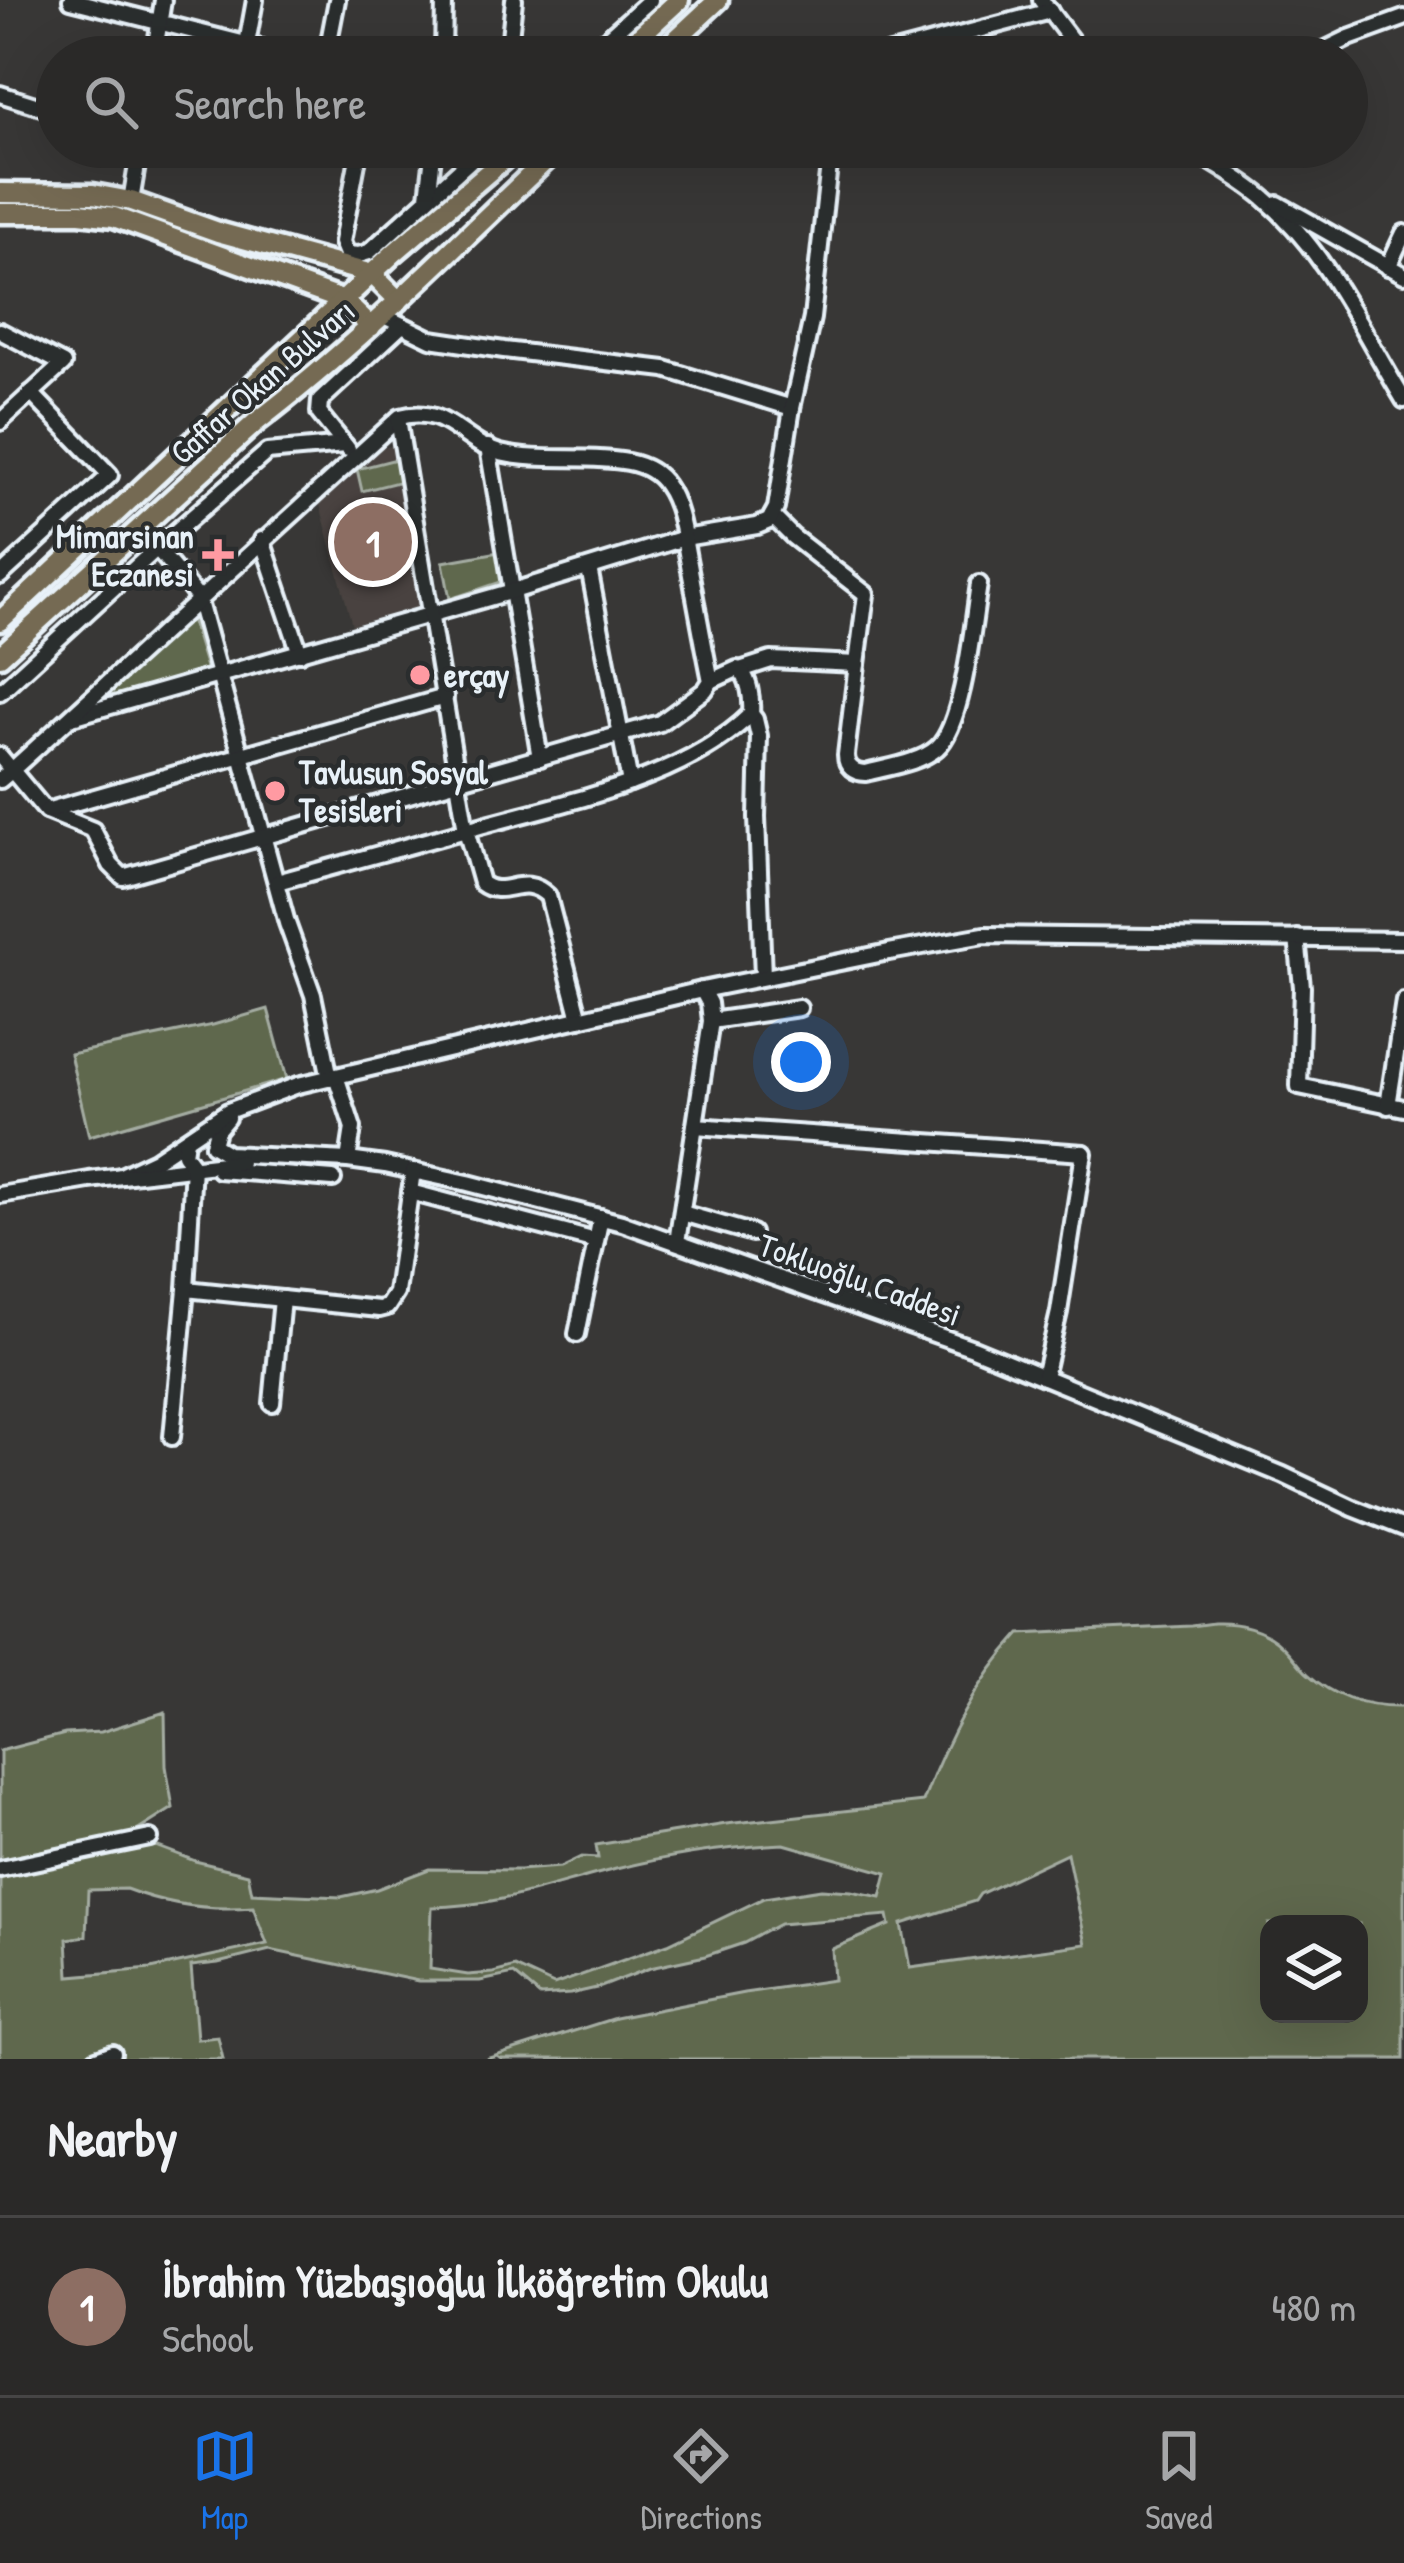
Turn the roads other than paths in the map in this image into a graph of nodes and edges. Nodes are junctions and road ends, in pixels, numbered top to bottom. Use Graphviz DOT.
graph roads {
  1 [pos="70,0"];
  2 [pos="163,0"];
  3 [pos="255,0"];
  4 [pos="337,0"];
  5 [pos="444,0"];
  6 [pos="514,0"];
  7 [pos="650,0"];
  8 [pos="679,0"];
  9 [pos="718,0"];
  10 [pos="1046,6"];
  11 [pos="1404,18"];
  12 [pos="159,22"];
  13 [pos="157,36"];
  14 [pos="215,36"];
  15 [pos="248,36"];
  16 [pos="330,36"];
  17 [pos="444,36"];
  18 [pos="510,36"];
  19 [pos="610,36"];
  20 [pos="640,36"];
  21 [pos="679,36"];
  22 [pos="946,36"];
  23 [pos="1068,36"];
  24 [pos="1354,36"];
  25 [pos="0,94"];
  26 [pos="36,105"];
  27 [pos="136,168"];
  28 [pos="356,168"];
  29 [pos="431,168"];
  30 [pos="461,168"];
  31 [pos="493,168"];
  32 [pos="538,168"];
  33 [pos="828,168"];
  34 [pos="1221,168"];
  35 [pos="0,193"];
  36 [pos="428,197"];
  37 [pos="1266,200"];
  38 [pos="131,201"];
  39 [pos="0,213"];
  40 [pos="1404,232"];
  41 [pos="1388,267"];
  42 [pos="372,274"];
  43 [pos="1404,275"];
  44 [pos="344,301"];
  45 [pos="399,301"];
  46 [pos="377,321"];
  47 [pos="402,326"];
  48 [pos="0,331"];
  49 [pos="31,393"];
  50 [pos="1404,400"];
  51 [pos="792,408"];
  52 [pos="398,419"];
  53 [pos="0,422"];
  54 [pos="488,447"];
  55 [pos="350,451"];
  56 [pos="772,516"];
  57 [pos="141,529"];
  58 [pos="684,538"];
  59 [pos="262,540"];
  60 [pos="157,548"];
  61 [pos="589,568"];
  62 [pos="0,576"];
  63 [pos="979,584"];
  64 [pos="513,591"];
  65 [pos="198,598"];
  66 [pos="431,614"];
  67 [pos="0,621"];
  68 [pos="300,653"];
  69 [pos="0,656"];
  70 [pos="857,664"];
  71 [pos="740,670"];
  72 [pos="220,676"];
  73 [pos="710,681"];
  74 [pos="0,692"];
  75 [pos="445,697"];
  76 [pos="751,714"];
  77 [pos="67,718"];
  78 [pos="621,734"];
  79 [pos="242,755"];
  80 [pos="0,756"];
  81 [pos="540,758"];
  82 [pos="6,775"];
  83 [pos="459,782"];
  84 [pos="630,783"];
  85 [pos="46,811"];
  86 [pos="466,830"];
  87 [pos="265,837"];
  88 [pos="278,882"];
  89 [pos="1297,938"];
  90 [pos="1404,940"];
  91 [pos="764,977"];
  92 [pos="702,990"];
  93 [pos="1404,1001"];
  94 [pos="799,1008"];
  95 [pos="580,1018"];
  96 [pos="711,1021"];
  97 [pos="333,1077"];
  98 [pos="1396,1107"];
  99 [pos="242,1108"];
  100 [pos="695,1126"];
  101 [pos="191,1136"];
  102 [pos="213,1145"];
  103 [pos="275,1158"];
  104 [pos="349,1160"];
  105 [pos="199,1166"];
  106 [pos="413,1171"];
  107 [pos="121,1176"];
  108 [pos="333,1179"];
  109 [pos="410,1192"];
  110 [pos="0,1196"];
  111 [pos="682,1213"];
  112 [pos="601,1217"];
  113 [pos="752,1233"];
  114 [pos="596,1240"];
  115 [pos="677,1242"];
  116 [pos="186,1289"];
  117 [pos="282,1299"];
  118 [pos="577,1334"];
  119 [pos="1044,1377"];
  120 [pos="272,1403"];
  121 [pos="172,1437"];
  122 [pos="1404,1528"];
  123 [pos="150,1838"];
  124 [pos="0,1869"];
  125 [pos="112,2053"];
  126 [pos="96,2059"];
  1 -- 12 [label="street"];
  2 -- 12 [label="street"];
  3 -- 15 [label="street"];
  4 -- 16 [label="street"];
  5 -- 17 [label="street"];
  6 -- 18 [label="street"];
  7 -- 19 [label="street"];
  8 -- 20 [label="highway"];
  9 -- 21 [label="highway"];
  10 -- 22 [label="street"];
  10 -- 23 [label="street"];
  11 -- 24 [label="street"];
  12 -- 13 [label="street"];
  12 -- 14 [label="street"];
  25 -- 26 [label="street"];
  27 -- 38 [label="street"];
  28 -- 36 [label="street"];
  29 -- 36 [label="street"];
  30 -- 36 [label="street"];
  31 -- 42 [label="highway, Gaffar Okan Bulvarı"];
  32 -- 45 [label="highway, Gaffar Okan Bulvarı"];
  33 -- 51 [label="street"];
  34 -- 37 [label="street"];
  35 -- 38 [label="highway"];
  37 -- 41 [label="street"];
  37 -- 50 [label="street"];
  38 -- 42 [label="highway"];
  39 -- 44 [label="highway"];
  40 -- 41 [label="street"];
  41 -- 43 [label="street"];
  42 -- 44 [label="highway, Gaffar Okan Bulvarı"];
  42 -- 45 [label="highway"];
  44 -- 46 [label="highway"];
  44 -- 67 [label="highway, Gaffar Okan Bulvarı"];
  45 -- 46 [label="highway, Gaffar Okan Bulvarı"];
  46 -- 47 [label="street"];
  46 -- 57 [label="highway, Gaffar Okan Bulvarı"];
  47 -- 51 [label="street"];
  47 -- 55 [label="street"];
  48 -- 49 [label="street"];
  49 -- 53 [label="street"];
  49 -- 62 [label="street"];
  51 -- 56 [label="street"];
  52 -- 54 [label="street"];
  52 -- 55 [label="street"];
  52 -- 66 [label="street"];
  54 -- 58 [label="street"];
  54 -- 64 [label="street"];
  55 -- 59 [label="street"];
  55 -- 60 [label="street"];
  56 -- 58 [label="street"];
  56 -- 70 [label="street"];
  57 -- 60 [label="street"];
  57 -- 69 [label="highway, Gaffar Okan Bulvarı"];
  58 -- 61 [label="street"];
  58 -- 73 [label="street"];
  59 -- 65 [label="street"];
  59 -- 68 [label="street"];
  60 -- 65 [label="street"];
  60 -- 74 [label="street"];
  61 -- 64 [label="street"];
  61 -- 78 [label="street"];
  63 -- 70 [label="street"];
  64 -- 66 [label="street"];
  64 -- 81 [label="street"];
  65 -- 72 [label="street"];
  65 -- 77 [label="street"];
  66 -- 68 [label="street"];
  66 -- 75 [label="street"];
  68 -- 72 [label="street"];
  70 -- 71 [label="street"];
  71 -- 73 [label="street"];
  71 -- 76 [label="street"];
  72 -- 77 [label="street"];
  72 -- 79 [label="street"];
  73 -- 78 [label="street"];
  75 -- 79 [label="street"];
  75 -- 83 [label="street"];
  76 -- 84 [label="street"];
  76 -- 91 [label="street"];
  77 -- 82 [label="street"];
  78 -- 81 [label="street"];
  78 -- 84 [label="street"];
  79 -- 85 [label="street"];
  79 -- 87 [label="street"];
  80 -- 82 [label="street"];
  81 -- 83 [label="street"];
  82 -- 85 [label="street"];
  83 -- 86 [label="street"];
  83 -- 87 [label="street"];
  84 -- 86 [label="street"];
  85 -- 87 [label="street"];
  86 -- 88 [label="street"];
  86 -- 95 [label="street"];
  87 -- 88 [label="street"];
  88 -- 97 [label="street"];
  89 -- 90 [label="street"];
  89 -- 91 [label="street"];
  89 -- 98 [label="street"];
  91 -- 92 [label="street"];
  92 -- 95 [label="street"];
  92 -- 96 [label="street"];
  93 -- 98 [label="street"];
  94 -- 96 [label="street"];
  95 -- 97 [label="street"];
  96 -- 100 [label="street"];
  97 -- 99 [label="street"];
  97 -- 104 [label="street"];
  99 -- 101 [label="street"];
  99 -- 102 [label="street"];
  100 -- 111 [label="street"];
  100 -- 119 [label="street"];
  101 -- 102 [label="street"];
  101 -- 105 [label="street"];
  101 -- 107 [label="street"];
  102 -- 103 [label="street, Tokluoğlu Caddesi"];
  102 -- 105 [label="street"];
  103 -- 104 [label="street, Tokluoğlu Caddesi"];
  103 -- 105 [label="street, Tokluoğlu Caddesi"];
  104 -- 106 [label="street, Tokluoğlu Caddesi"];
  105 -- 107 [label="street, Tokluoğlu Caddesi"];
  105 -- 108 [label="street"];
  105 -- 116 [label="street"];
  106 -- 109 [label="street"];
  106 -- 112 [label="street, Tokluoğlu Caddesi"];
  107 -- 110 [label="street, Tokluoğlu Caddesi"];
  109 -- 114 [label="street"];
  109 -- 117 [label="street"];
  111 -- 113 [label="street"];
  111 -- 115 [label="street"];
  112 -- 114 [label="street"];
  112 -- 115 [label="street, Tokluoğlu Caddesi"];
  114 -- 118 [label="street"];
  115 -- 119 [label="street, Tokluoğlu Caddesi"];
  116 -- 117 [label="street"];
  116 -- 121 [label="street"];
  117 -- 120 [label="street"];
  119 -- 122 [label="street, Tokluoğlu Caddesi"];
  123 -- 124 [label="street"];
  125 -- 126 [label="street"];
}
